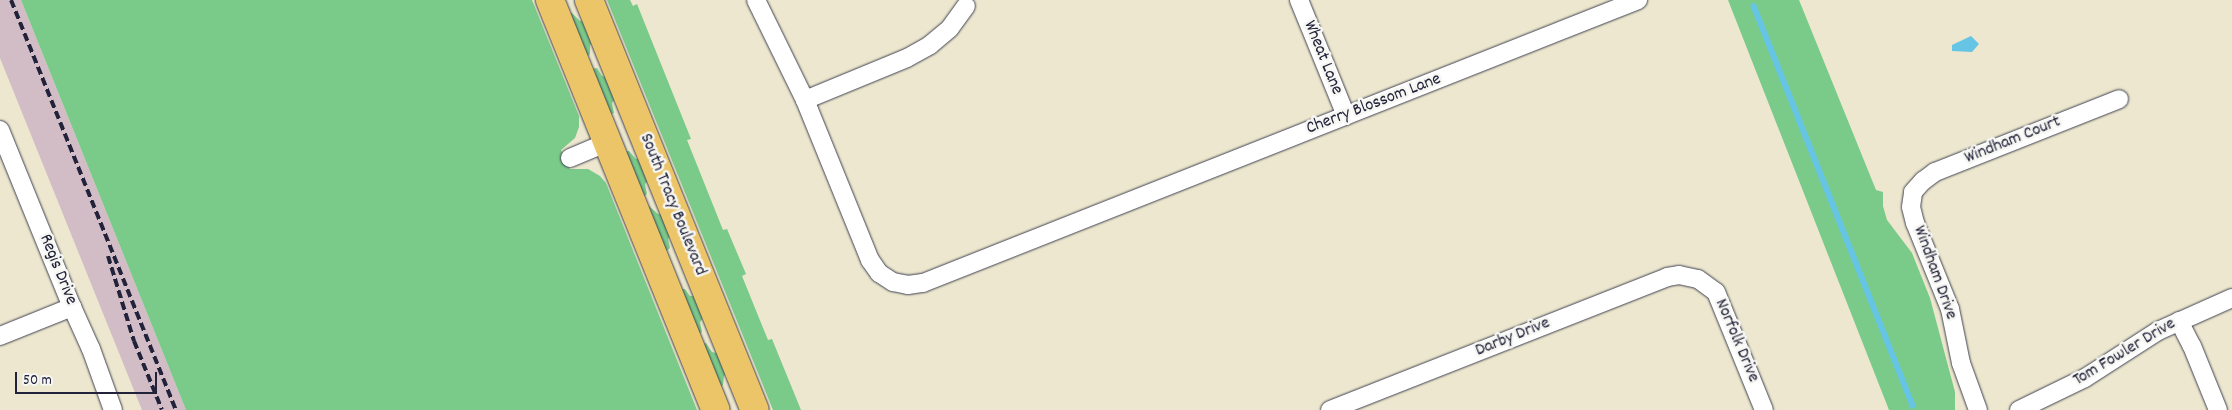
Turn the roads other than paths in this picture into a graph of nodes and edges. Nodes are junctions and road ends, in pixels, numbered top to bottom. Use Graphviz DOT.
graph roads {
  1 [pos="550,0"];
  2 [pos="589,0"];
  3 [pos="1299,0"];
  4 [pos="1638,0"];
  5 [pos="757,3"];
  6 [pos="966,6"];
  7 [pos="2119,99"];
  8 [pos="805,100"];
  9 [pos="1346,116"];
  10 [pos="0,130"];
  11 [pos="608,142"];
  12 [pos="570,158"];
  13 [pos="1913,192"];
  14 [pos="1698,280"];
  15 [pos="2232,298"];
  16 [pos="72,307"];
  17 [pos="2178,321"];
  18 [pos="0,336"];
  19 [pos="114,410"];
  20 [pos="716,410"];
  21 [pos="755,410"];
  22 [pos="1330,410"];
  23 [pos="1764,410"];
  24 [pos="1978,410"];
  25 [pos="2019,410"];
  26 [pos="2218,410"];
  1 -- 11 [label="main road, South Tracy Boulevard"];
  2 -- 21 [label="main road, South Tracy Boulevard"];
  3 -- 9 [label="street, Wheat Lane"];
  4 -- 9 [label="street, Cherry Blossom Lane"];
  5 -- 8 [label="street, Cherry Blossom Lane"];
  6 -- 8 [label="street"];
  7 -- 13 [label="street, Windham Court"];
  8 -- 9 [label="street, Cherry Blossom Lane"];
  10 -- 16 [label="street, Regis Drive"];
  11 -- 12 [label="street"];
  11 -- 20 [label="main road, South Tracy Boulevard"];
  13 -- 24 [label="street, Windham Drive"];
  14 -- 22 [label="street, Darby Drive"];
  14 -- 23 [label="street, Norfolk Drive"];
  15 -- 17 [label="street, Tom Fowler Drive"];
  16 -- 18 [label="street"];
  16 -- 19 [label="street, Regis Drive"];
  17 -- 25 [label="street, Tom Fowler Drive"];
  17 -- 26 [label="street"];
}
